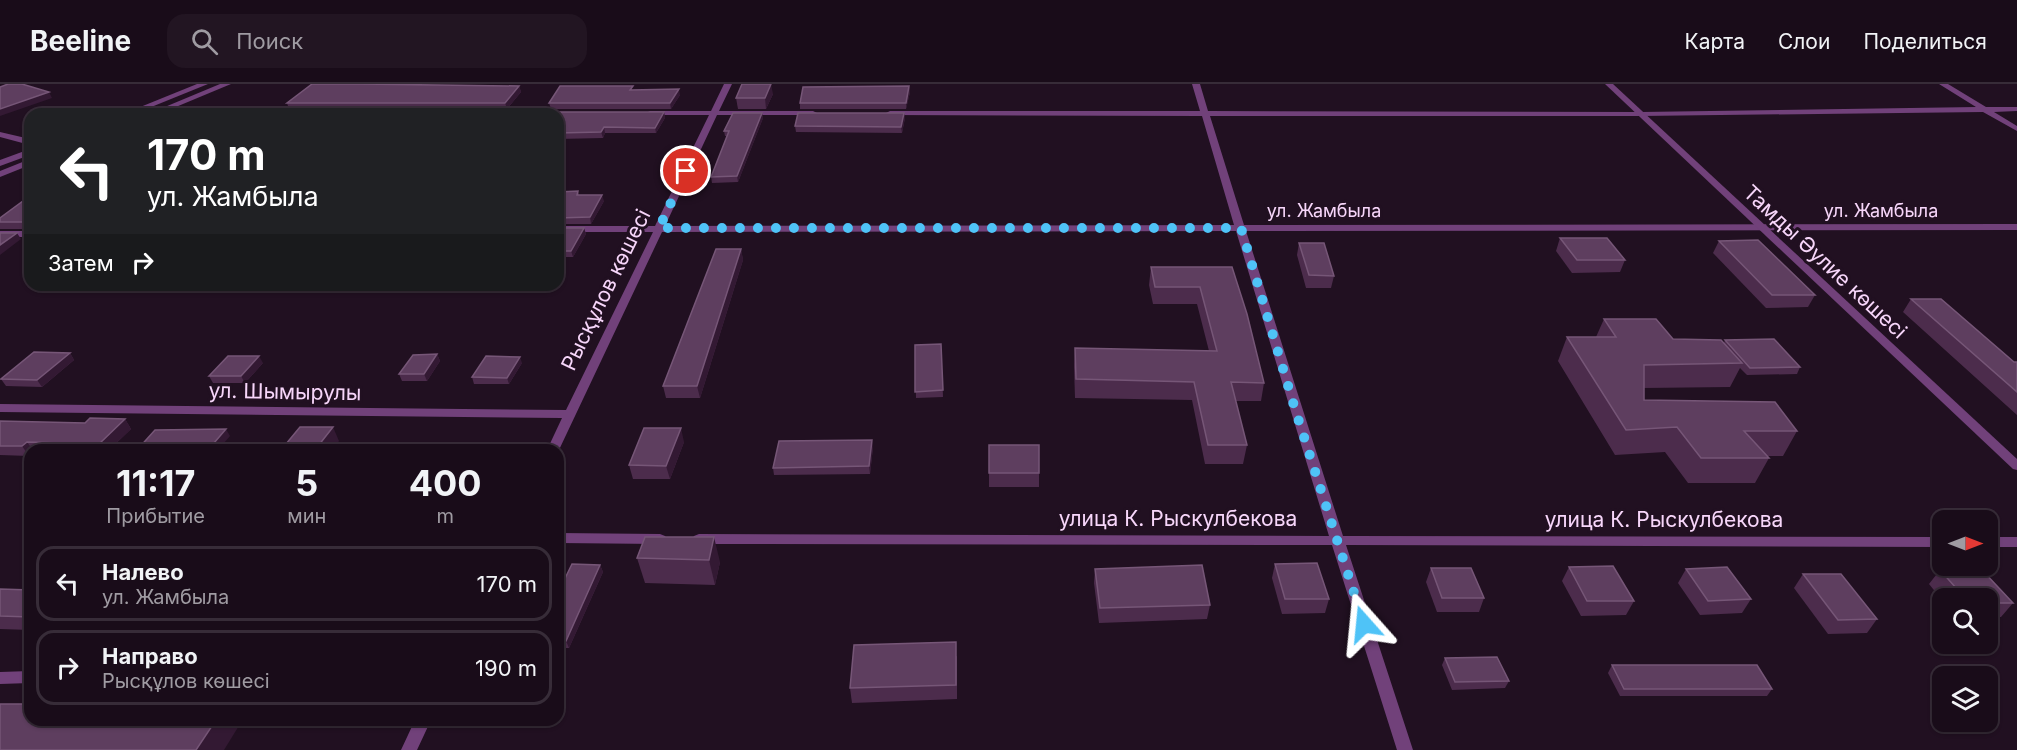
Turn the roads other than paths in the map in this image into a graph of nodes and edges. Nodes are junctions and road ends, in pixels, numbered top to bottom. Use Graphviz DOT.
graph roads {
  1 [pos="204,84"];
  2 [pos="227,84"];
  3 [pos="728,84"];
  4 [pos="1196,84"];
  5 [pos="1609,84"];
  6 [pos="1943,84"];
  7 [pos="142,108"];
  8 [pos="168,108"];
  9 [pos="1984,109"];
  10 [pos="2017,109"];
  11 [pos="564,113"];
  12 [pos="571,113"];
  13 [pos="642,113"];
  14 [pos="714,113"];
  15 [pos="822,113"];
  16 [pos="882,113"];
  17 [pos="1205,113"];
  18 [pos="1641,114"];
  19 [pos="2017,129"];
  20 [pos="0,134"];
  21 [pos="24,140"];
  22 [pos="24,154"];
  23 [pos="0,163"];
  24 [pos="24,164"];
  25 [pos="0,174"];
  26 [pos="2017,227"];
  27 [pos="659,228"];
  28 [pos="1241,228"];
  29 [pos="1763,228"];
  30 [pos="564,229"];
  31 [pos="0,234"];
  32 [pos="24,234"];
  33 [pos="0,408"];
  34 [pos="570,414"];
  35 [pos="556,444"];
  36 [pos="2017,466"];
  37 [pos="564,538"];
  38 [pos="1337,540"];
  39 [pos="1932,542"];
  40 [pos="1998,542"];
  41 [pos="2017,542"];
  42 [pos="24,677"];
  43 [pos="0,678"];
  44 [pos="420,726"];
  45 [pos="408,750"];
  46 [pos="1405,750"];
  1 -- 7 [label="street"];
  2 -- 8 [label="street"];
  3 -- 14 [label="street, Рысқұлов көшесі"];
  4 -- 17 [label="street"];
  5 -- 18 [label="street, Тамды Әулие көшесі"];
  6 -- 9 [label="street"];
  9 -- 10 [label="street"];
  9 -- 18 [label="street"];
  9 -- 19 [label="street"];
  11 -- 12 [label="street"];
  13 -- 14 [label="street"];
  14 -- 15 [label="street"];
  14 -- 27 [label="street, Рысқұлов көшесі"];
  16 -- 17 [label="street"];
  17 -- 18 [label="street"];
  17 -- 28 [label="street"];
  18 -- 29 [label="street, Тамды Әулие көшесі"];
  20 -- 21 [label="street"];
  22 -- 23 [label="street"];
  24 -- 25 [label="street"];
  26 -- 29 [label="street, ул. Жамбыла"];
  27 -- 28 [label="street, ул. Жамбыла"];
  27 -- 30 [label="street, ул. Жамбыла"];
  27 -- 34 [label="street, Рысқұлов көшесі"];
  28 -- 29 [label="street, ул. Жамбыла"];
  28 -- 38 [label="street"];
  29 -- 36 [label="street, Тамды Әулие көшесі"];
  31 -- 32 [label="street"];
  33 -- 34 [label="street, ул. Шымырулы"];
  34 -- 35 [label="street, Рысқұлов көшесі"];
  37 -- 38 [label="street, улица К. Рыскулбекова"];
  38 -- 39 [label="street, улица К. Рыскулбекова"];
  38 -- 46 [label="street"];
  40 -- 41 [label="street"];
  42 -- 43 [label="street"];
  44 -- 45 [label="street"];
}
